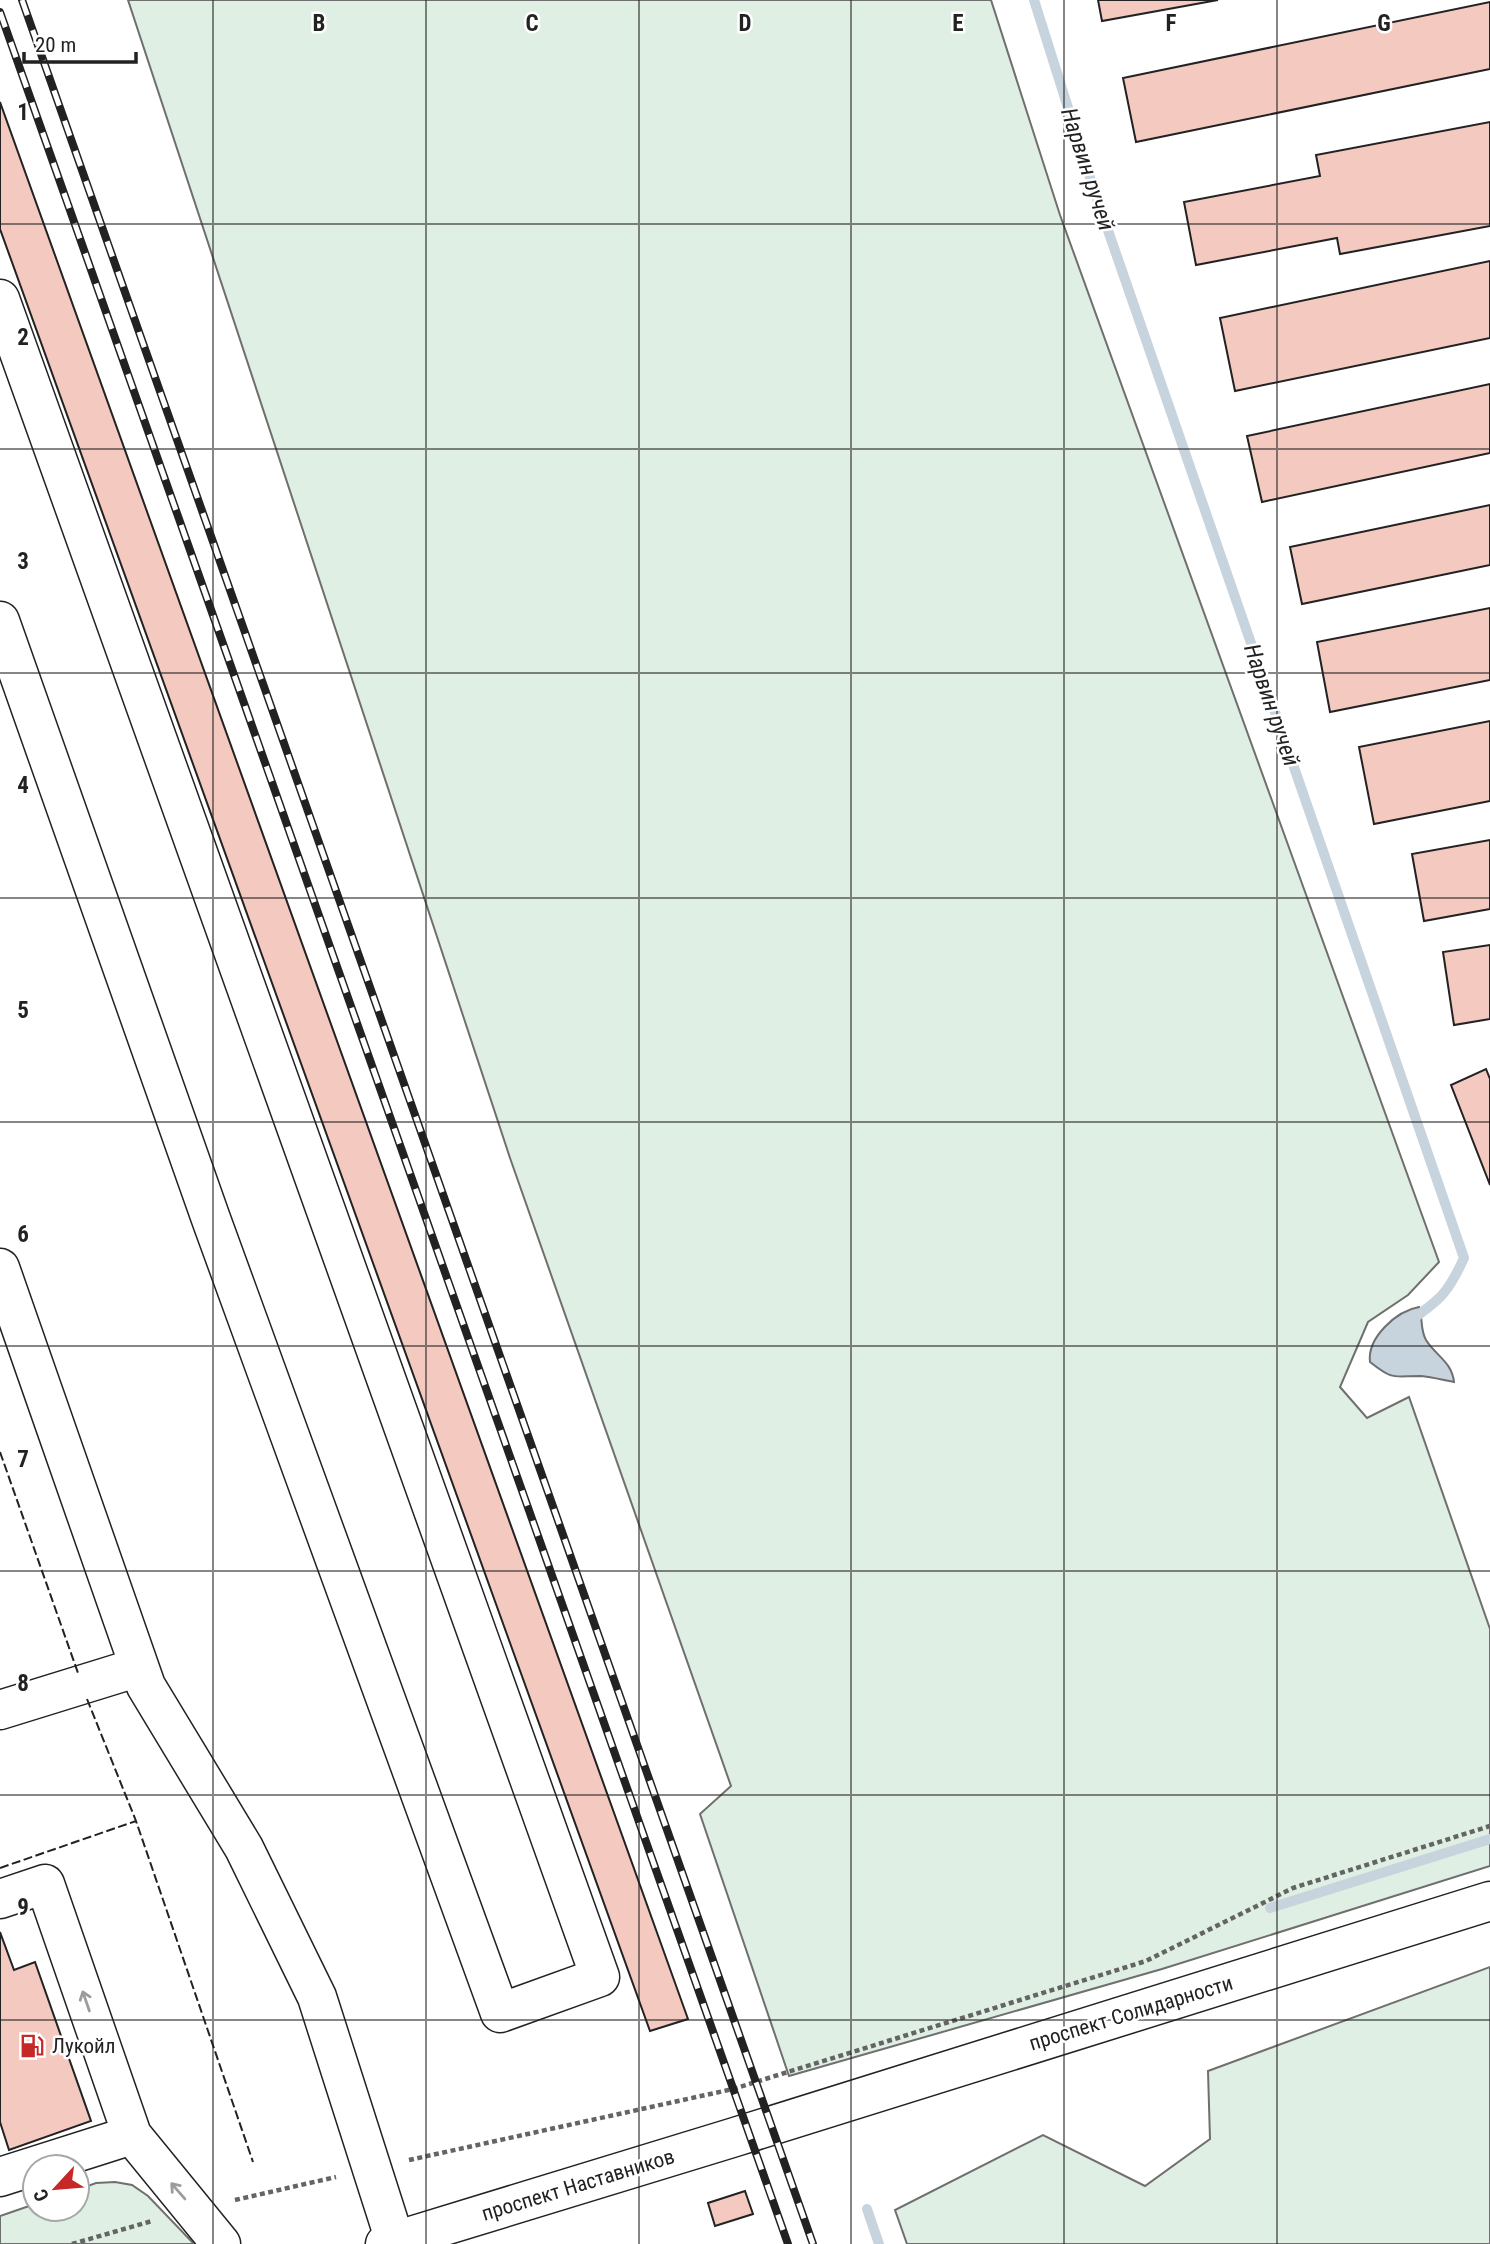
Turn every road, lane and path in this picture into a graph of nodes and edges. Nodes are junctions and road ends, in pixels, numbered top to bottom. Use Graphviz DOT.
graph roads {
  1 [pos="0,299"];
  2 [pos="0,621"];
  3 [pos="0,1268"];
  4 [pos="139,1667"];
  5 [pos="0,1710"];
  6 [pos="1490,1826"];
  7 [pos="0,1899"];
  8 [pos="1490,1901"];
  9 [pos="771,2126"];
  10 [pos="132,2135"];
  11 [pos="373,2168"];
  12 [pos="0,2177"];
  13 [pos="193,2210"];
  14 [pos="390,2242"];
  15 [pos="72,2244"];
  16 [pos="221,2244"];
  1 -- 2 [label="main road"];
  3 -- 4 [label="main road"];
  4 -- 5 [label="main road"];
  4 -- 11 [label="main road"];
  6 -- 11 [label="path"];
  10 -- 7 [label="main road, one-way"];
  8 -- 9 [label="main road, проспект Солидарности"];
  9 -- 14 [label="main road, проспект Наставников"];
  10 -- 12 [label="main road"];
  13 -- 10 [label="main road, one-way"];
  11 -- 13 [label="path"];
  11 -- 14 [label="main road"];
  13 -- 15 [label="path"];
  13 -- 16 [label="main road"];
}
